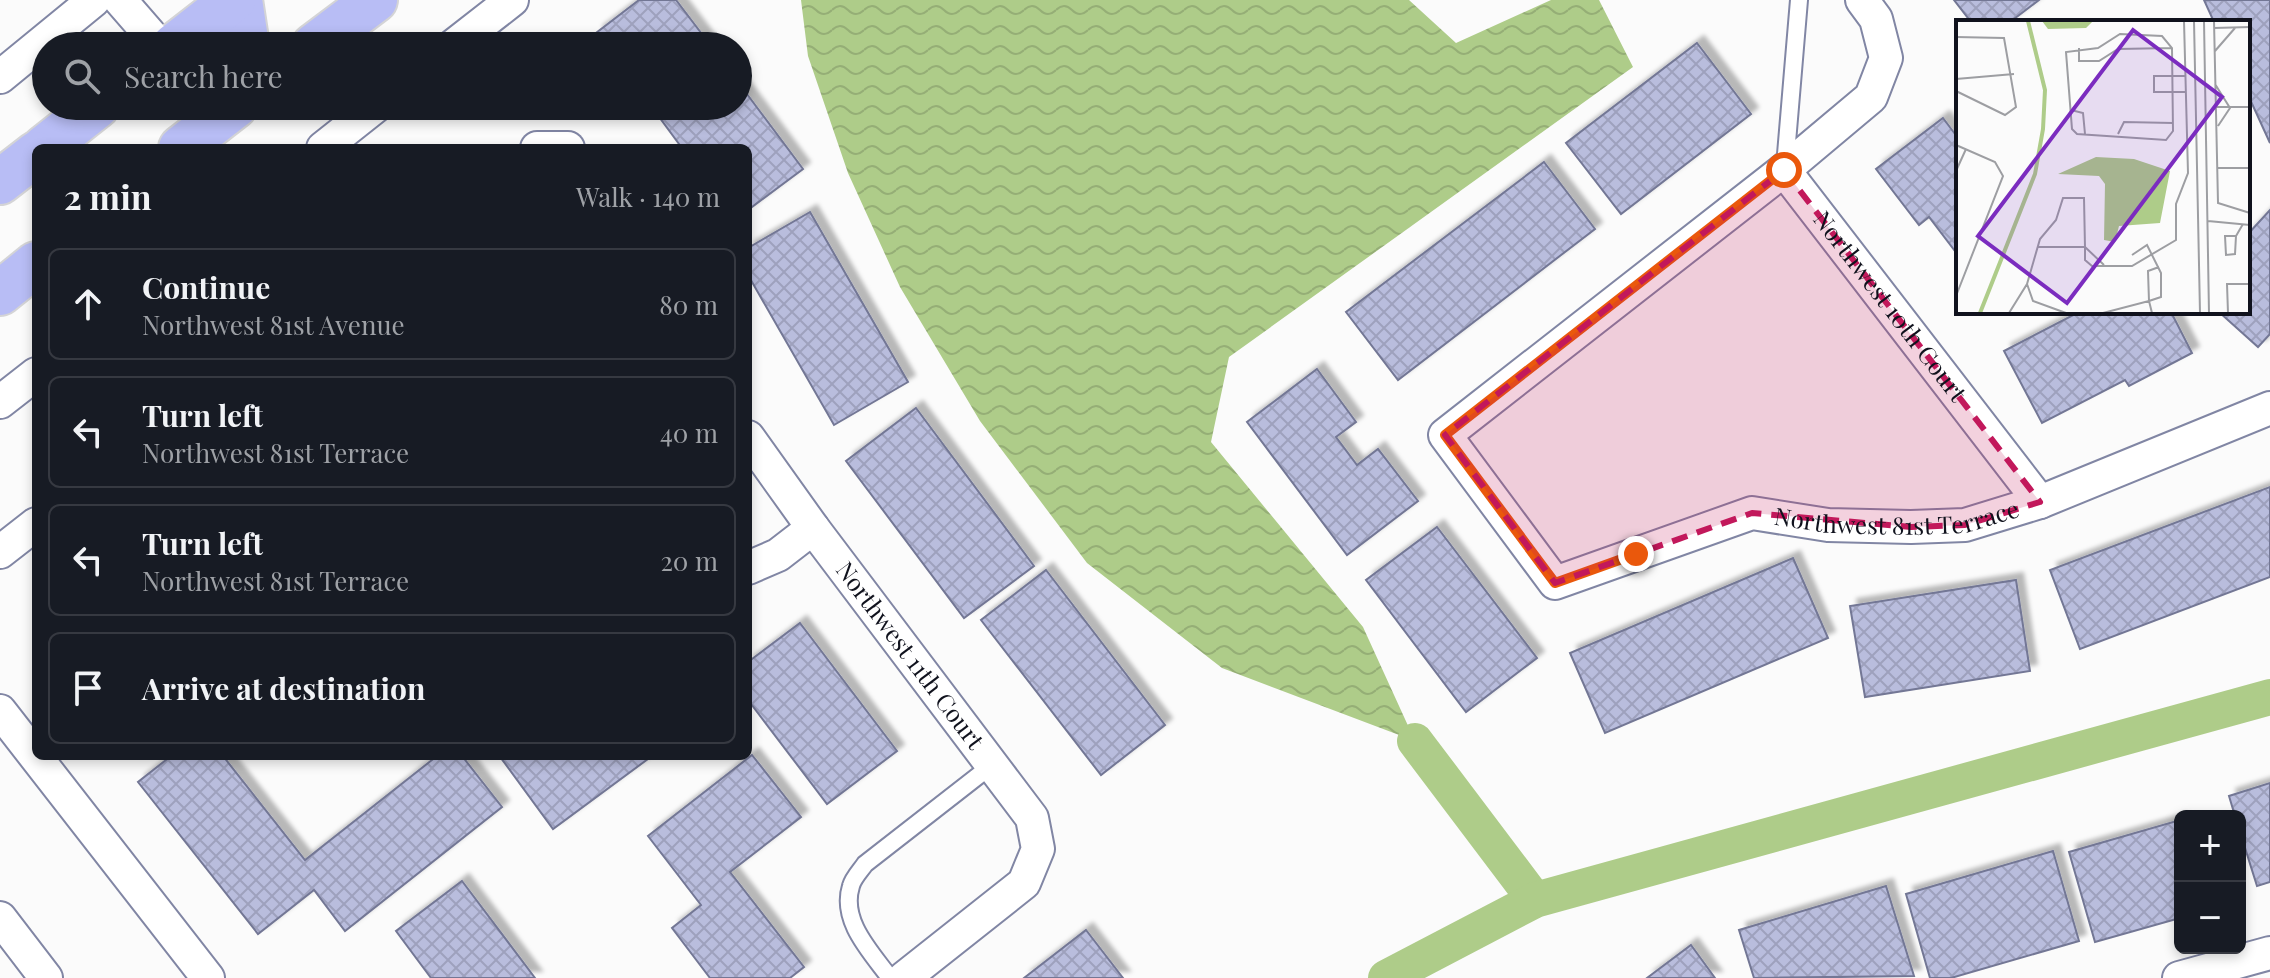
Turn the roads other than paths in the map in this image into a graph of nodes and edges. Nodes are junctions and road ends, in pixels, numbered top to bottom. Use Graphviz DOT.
graph roads {
  1 [pos="94,0"];
  2 [pos="120,0"];
  3 [pos="233,0"];
  4 [pos="240,0"];
  5 [pos="375,0"];
  6 [pos="512,0"];
  7 [pos="1799,0"];
  8 [pos="1862,0"];
  9 [pos="55,32"];
  10 [pos="148,32"];
  11 [pos="192,32"];
  12 [pos="245,32"];
  13 [pos="333,32"];
  14 [pos="471,32"];
  15 [pos="32,51"];
  16 [pos="0,77"];
  17 [pos="79,120"];
  18 [pos="217,120"];
  19 [pos="358,120"];
  20 [pos="49,144"];
  21 [pos="186,144"];
  22 [pos="328,144"];
  23 [pos="32,157"];
  24 [pos="1784,170"];
  25 [pos="0,182"];
  26 [pos="32,267"];
  27 [pos="0,293"];
  28 [pos="32,377"];
  29 [pos="0,402"];
  30 [pos="2270,408"];
  31 [pos="752,443"];
  32 [pos="2040,502"];
  33 [pos="32,527"];
  34 [pos="813,528"];
  35 [pos="0,552"];
  36 [pos="752,566"];
  37 [pos="0,711"];
  38 [pos="32,752"];
  39 [pos="38,760"];
  40 [pos="992,765"];
  41 [pos="0,918"];
  42 [pos="2270,953"];
  43 [pos="46,978"];
  44 [pos="208,978"];
  45 [pos="890,978"];
  46 [pos="904,978"];
  47 [pos="2179,978"];
  1 -- 9 [label="street"];
  2 -- 10 [label="street"];
  3 -- 11 [label="main road"];
  4 -- 12 [label="main road"];
  5 -- 13 [label="main road"];
  6 -- 14 [label="street"];
  7 -- 24 [label="lane"];
  8 -- 24 [label="street"];
  15 -- 16 [label="street"];
  17 -- 20 [label="main road"];
  18 -- 21 [label="main road"];
  19 -- 22 [label="street"];
  23 -- 25 [label="main road"];
  24 -- 32 [label="street, Northwest 10th Court"];
  24 -- 32 [label="street, Northwest 81st Terrace"];
  26 -- 27 [label="main road"];
  28 -- 29 [label="street"];
  30 -- 32 [label="street, Northwest 81st Terrace"];
  31 -- 34 [label="street, Northwest 11th Court"];
  33 -- 35 [label="street"];
  34 -- 36 [label="street"];
  34 -- 40 [label="street, Northwest 11th Court"];
  37 -- 38 [label="street"];
  39 -- 44 [label="street"];
  40 -- 45 [label="lane"];
  40 -- 46 [label="street, Northwest 11th Court"];
  41 -- 43 [label="street"];
  42 -- 47 [label="street"];
}
